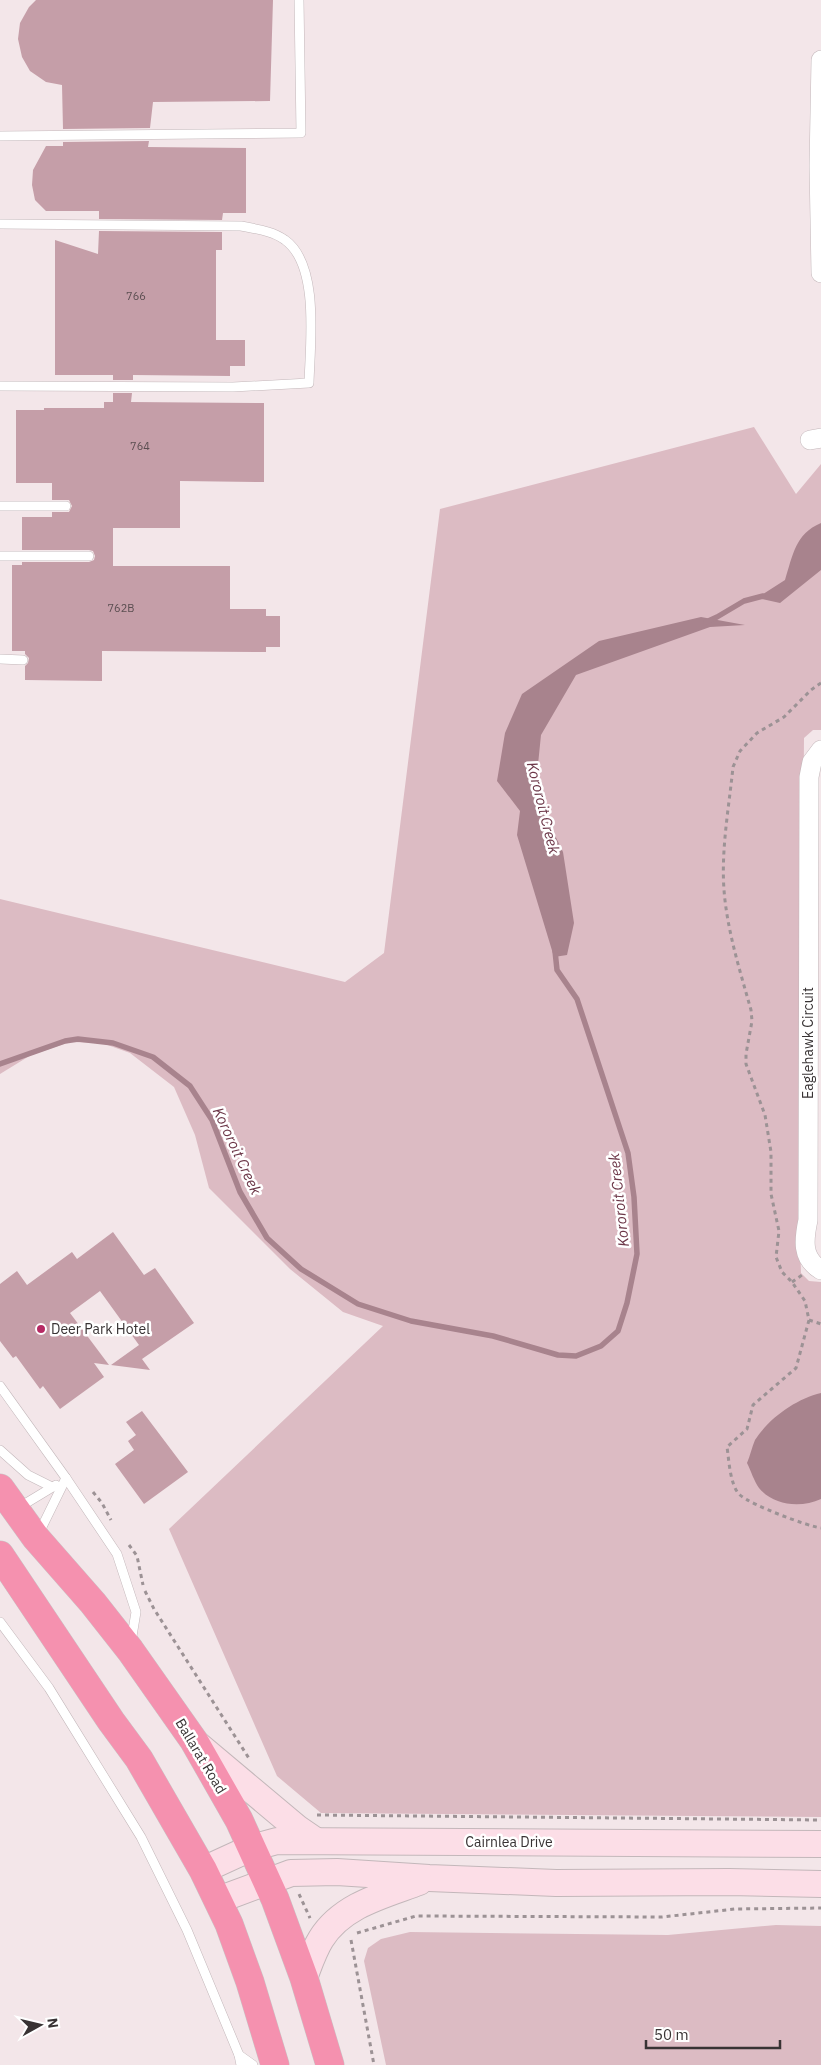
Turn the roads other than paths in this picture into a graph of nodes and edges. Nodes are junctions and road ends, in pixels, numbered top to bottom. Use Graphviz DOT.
graph roads {
  1 [pos="299,0"];
  2 [pos="821,60"];
  3 [pos="0,136"];
  4 [pos="820,166"];
  5 [pos="0,224"];
  6 [pos="821,273"];
  7 [pos="0,386"];
  8 [pos="0,506"];
  9 [pos="66,506"];
  10 [pos="0,556"];
  11 [pos="90,556"];
  12 [pos="0,660"];
  13 [pos="23,660"];
  14 [pos="821,750"];
  15 [pos="808,1220"];
  16 [pos="821,1253"];
  17 [pos="821,1270"];
  18 [pos="0,1386"];
  19 [pos="0,1450"];
  20 [pos="66,1478"];
  21 [pos="52,1487"];
  22 [pos="0,1488"];
  23 [pos="8,1516"];
  24 [pos="36,1538"];
  25 [pos="0,1555"];
  26 [pos="0,1622"];
  27 [pos="130,1650"];
  28 [pos="194,1741"];
  29 [pos="316,1841"];
  30 [pos="821,1844"];
  31 [pos="251,1848"];
  32 [pos="203,1870"];
  33 [pos="429,1878"];
  34 [pos="266,1881"];
  35 [pos="821,1884"];
  36 [pos="218,1900"];
  37 [pos="304,1978"];
  38 [pos="239,2055"];
  39 [pos="241,2065"];
  40 [pos="253,2065"];
  41 [pos="275,2065"];
  42 [pos="330,2065"];
  1 -- 3 [label="lane"];
  2 -- 4 [label="street"];
  4 -- 6 [label="street"];
  5 -- 7 [label="lane"];
  8 -- 9 [label="lane"];
  10 -- 11 [label="lane"];
  12 -- 13 [label="lane"];
  14 -- 15 [label="street, Eaglehawk Circuit"];
  15 -- 16 [label="street, Eaglehawk Circuit"];
  15 -- 17 [label="street, Eaglehawk Circuit"];
  18 -- 20 [label="lane"];
  19 -- 21 [label="lane"];
  20 -- 21 [label="lane"];
  20 -- 24 [label="lane"];
  20 -- 27 [label="lane"];
  21 -- 23 [label="lane"];
  22 -- 23 [label="highway, Ballarat Road"];
  23 -- 24 [label="highway, Ballarat Road"];
  24 -- 27 [label="highway, Ballarat Road"];
  25 -- 32 [label="highway"];
  26 -- 38 [label="lane"];
  27 -- 28 [label="highway, Ballarat Road"];
  28 -- 29 [label="street"];
  28 -- 31 [label="highway, Ballarat Road"];
  29 -- 30 [label="street, Cairnlea Drive"];
  29 -- 31 [label="street, Cairnlea Drive"];
  31 -- 32 [label="street, Cairnlea Drive"];
  31 -- 34 [label="highway, Ballarat Road"];
  32 -- 36 [label="highway"];
  33 -- 34 [label="street"];
  33 -- 35 [label="street"];
  33 -- 37 [label="street"];
  34 -- 36 [label="street"];
  34 -- 37 [label="highway, Ballarat Road"];
  36 -- 41 [label="highway"];
  37 -- 42 [label="highway, Ballarat Road"];
  38 -- 39 [label="lane"];
  38 -- 40 [label="lane"];
}
